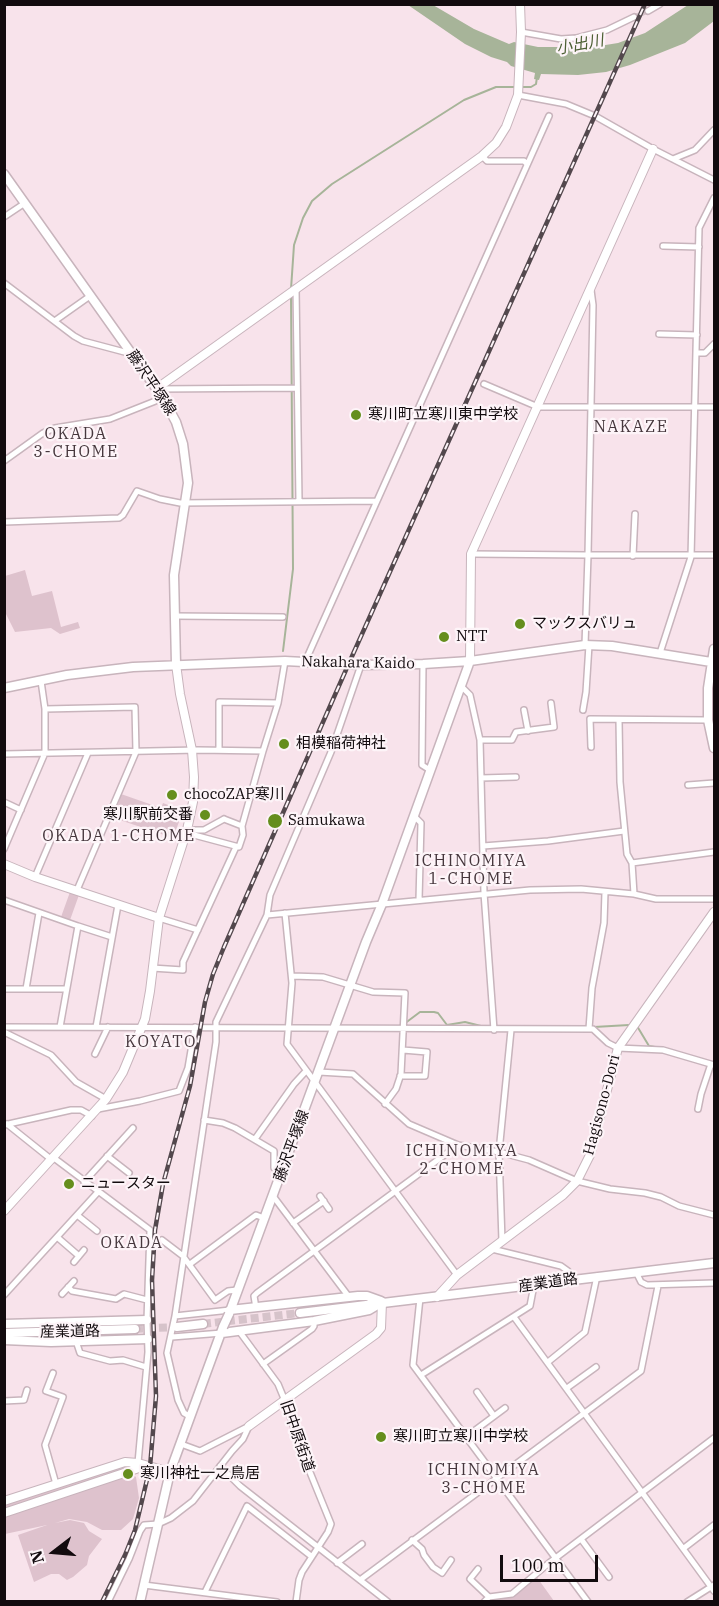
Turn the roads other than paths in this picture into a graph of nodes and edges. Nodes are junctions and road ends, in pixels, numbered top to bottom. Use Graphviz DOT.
graph roads {
  1 [pos="520,4"];
  2 [pos="660,4"];
  3 [pos="648,11"];
  4 [pos="634,17"];
  5 [pos="521,34"];
  6 [pos="518,95"];
  7 [pos="549,116"];
  8 [pos="714,130"];
  9 [pos="653,149"];
  10 [pos="482,156"];
  11 [pos="673,159"];
  12 [pos="527,164"];
  13 [pos="4,174"];
  14 [pos="714,180"];
  15 [pos="714,198"];
  16 [pos="25,203"];
  17 [pos="4,217"];
  18 [pos="663,246"];
  19 [pos="699,247"];
  20 [pos="4,283"];
  21 [pos="296,288"];
  22 [pos="591,288"];
  23 [pos="90,296"];
  24 [pos="56,320"];
  25 [pos="659,334"];
  26 [pos="697,335"];
  27 [pos="714,344"];
  28 [pos="696,353"];
  29 [pos="132,354"];
  30 [pos="484,384"];
  31 [pos="297,388"];
  32 [pos="156,389"];
  33 [pos="163,398"];
  34 [pos="538,407"];
  35 [pos="714,407"];
  36 [pos="590,408"];
  37 [pos="695,408"];
  38 [pos="4,461"];
  39 [pos="294,501"];
  40 [pos="376,501"];
  41 [pos="185,502"];
  42 [pos="635,514"];
  43 [pos="4,522"];
  44 [pos="471,554"];
  45 [pos="588,555"];
  46 [pos="714,555"];
  47 [pos="633,556"];
  48 [pos="691,557"];
  49 [pos="174,616"];
  50 [pos="283,617"];
  51 [pos="587,645"];
  52 [pos="714,650"];
  53 [pos="660,653"];
  54 [pos="285,661"];
  55 [pos="470,661"];
  56 [pos="305,662"];
  57 [pos="176,664"];
  58 [pos="423,664"];
  59 [pos="713,664"];
  60 [pos="361,665"];
  61 [pos="41,681"];
  62 [pos="462,686"];
  63 [pos="4,688"];
  64 [pos="278,703"];
  65 [pos="551,703"];
  66 [pos="591,704"];
  67 [pos="45,709"];
  68 [pos="524,710"];
  69 [pos="619,720"];
  70 [pos="708,720"];
  71 [pos="528,731"];
  72 [pos="480,740"];
  73 [pos="591,747"];
  74 [pos="714,748"];
  75 [pos="192,750"];
  76 [pos="219,750"];
  77 [pos="263,751"];
  78 [pos="136,752"];
  79 [pos="45,753"];
  80 [pos="88,753"];
  81 [pos="4,754"];
  82 [pos="430,770"];
  83 [pos="516,777"];
  84 [pos="481,778"];
  85 [pos="714,783"];
  86 [pos="696,784"];
  87 [pos="688,785"];
  88 [pos="697,792"];
  89 [pos="4,802"];
  90 [pos="21,810"];
  91 [pos="414,816"];
  92 [pos="242,826"];
  93 [pos="188,830"];
  94 [pos="624,831"];
  95 [pos="483,846"];
  96 [pos="236,847"];
  97 [pos="4,849"];
  98 [pos="714,852"];
  99 [pos="632,863"];
  100 [pos="4,864"];
  101 [pos="35,877"];
  102 [pos="77,890"];
  103 [pos="605,892"];
  104 [pos="484,893"];
  105 [pos="634,894"];
  106 [pos="714,899"];
  107 [pos="4,900"];
  108 [pos="419,900"];
  109 [pos="382,904"];
  110 [pos="118,905"];
  111 [pos="714,912"];
  112 [pos="39,913"];
  113 [pos="285,913"];
  114 [pos="267,915"];
  115 [pos="159,918"];
  116 [pos="78,926"];
  117 [pos="198,930"];
  118 [pos="112,937"];
  119 [pos="152,968"];
  120 [pos="292,976"];
  121 [pos="351,983"];
  122 [pos="4,989"];
  123 [pos="26,989"];
  124 [pos="66,989"];
  125 [pos="142,1026"];
  126 [pos="404,1026"];
  127 [pos="4,1027"];
  128 [pos="60,1027"];
  129 [pos="96,1027"];
  130 [pos="108,1027"];
  131 [pos="195,1027"];
  132 [pos="216,1027"];
  133 [pos="335,1027"];
  134 [pos="288,1028"];
  135 [pos="589,1029"];
  136 [pos="494,1030"];
  137 [pos="511,1030"];
  138 [pos="4,1032"];
  139 [pos="618,1048"];
  140 [pos="403,1050"];
  141 [pos="95,1054"];
  142 [pos="713,1064"];
  143 [pos="306,1071"];
  144 [pos="319,1072"];
  145 [pos="400,1076"];
  146 [pos="315,1082"];
  147 [pos="106,1099"];
  148 [pos="385,1104"];
  149 [pos="98,1109"];
  150 [pos="698,1109"];
  151 [pos="92,1116"];
  152 [pos="204,1120"];
  153 [pos="6,1124"];
  154 [pos="133,1128"];
  155 [pos="255,1139"];
  156 [pos="458,1145"];
  157 [pos="499,1152"];
  158 [pos="107,1156"];
  159 [pos="53,1159"];
  160 [pos="282,1172"];
  161 [pos="129,1173"];
  162 [pos="577,1181"];
  163 [pos="84,1182"];
  164 [pos="98,1192"];
  165 [pos="395,1192"];
  166 [pos="273,1196"];
  167 [pos="329,1209"];
  168 [pos="4,1211"];
  169 [pos="77,1215"];
  170 [pos="714,1215"];
  171 [pos="264,1218"];
  172 [pos="293,1223"];
  173 [pos="97,1231"];
  174 [pos="57,1237"];
  175 [pos="162,1240"];
  176 [pos="502,1241"];
  177 [pos="492,1249"];
  178 [pos="84,1250"];
  179 [pos="315,1251"];
  180 [pos="79,1256"];
  181 [pos="183,1256"];
  182 [pos="74,1262"];
  183 [pos="714,1263"];
  184 [pos="190,1264"];
  185 [pos="635,1272"];
  186 [pos="457,1275"];
  187 [pos="597,1276"];
  188 [pos="572,1280"];
  189 [pos="74,1281"];
  190 [pos="714,1283"];
  191 [pos="534,1285"];
  192 [pos="658,1286"];
  193 [pos="68,1287"];
  194 [pos="237,1290"];
  195 [pos="62,1294"];
  196 [pos="4,1295"];
  197 [pos="349,1297"];
  198 [pos="437,1297"];
  199 [pos="420,1298"];
  200 [pos="147,1300"];
  201 [pos="382,1302"];
  202 [pos="256,1308"];
  203 [pos="229,1312"];
  204 [pos="300,1313"];
  205 [pos="175,1316"];
  206 [pos="514,1317"];
  207 [pos="147,1320"];
  208 [pos="314,1321"];
  209 [pos="4,1324"];
  210 [pos="203,1324"];
  211 [pos="177,1327"];
  212 [pos="135,1329"];
  213 [pos="222,1330"];
  214 [pos="239,1331"];
  215 [pos="4,1333"];
  216 [pos="172,1337"];
  217 [pos="148,1339"];
  218 [pos="4,1340"];
  219 [pos="76,1341"];
  220 [pos="548,1362"];
  221 [pos="263,1364"];
  222 [pos="146,1367"];
  223 [pos="596,1367"];
  224 [pos="53,1372"];
  225 [pos="421,1375"];
  226 [pos="567,1388"];
  227 [pos="27,1390"];
  228 [pos="477,1392"];
  229 [pos="4,1401"];
  230 [pos="285,1401"];
  231 [pos="505,1408"];
  232 [pos="585,1412"];
  233 [pos="494,1416"];
  234 [pos="191,1417"];
  235 [pos="249,1426"];
  236 [pos="466,1437"];
  237 [pos="714,1438"];
  238 [pos="181,1444"];
  239 [pos="129,1461"];
  240 [pos="142,1465"];
  241 [pos="220,1466"];
  242 [pos="132,1470"];
  243 [pos="170,1472"];
  244 [pos="497,1478"];
  245 [pos="56,1485"];
  246 [pos="644,1492"];
  247 [pos="4,1501"];
  248 [pos="4,1513"];
  249 [pos="158,1524"];
  250 [pos="714,1526"];
  251 [pos="581,1539"];
  252 [pos="412,1540"];
  253 [pos="362,1544"];
  254 [pos="317,1547"];
  255 [pos="684,1548"];
  256 [pos="311,1556"];
  257 [pos="555,1558"];
  258 [pos="451,1560"];
  259 [pos="337,1563"];
  260 [pos="478,1569"];
  261 [pos="609,1577"];
  262 [pos="360,1580"];
  263 [pos="144,1585"];
  264 [pos="714,1587"];
  265 [pos="205,1592"];
  266 [pos="489,1597"];
  267 [pos="108,1602"];
  268 [pos="140,1602"];
  269 [pos="277,1602"];
  270 [pos="296,1602"];
  271 [pos="388,1602"];
  272 [pos="484,1602"];
  273 [pos="588,1602"];
  274 [pos="687,1602"];
  1 -- 5 [label="street"];
  2 -- 3 [label="street"];
  4 -- 5 [label="street"];
  5 -- 6 [label="street"];
  6 -- 9 [label="street"];
  6 -- 10 [label="street"];
  7 -- 12 [label="street"];
  8 -- 11 [label="street"];
  9 -- 11 [label="street"];
  9 -- 22 [label="street"];
  10 -- 12 [label="street"];
  10 -- 21 [label="street"];
  11 -- 14 [label="street"];
  12 -- 40 [label="street"];
  13 -- 16 [label="main road, 藤沢平塚線"];
  15 -- 19 [label="street"];
  16 -- 17 [label="street"];
  16 -- 23 [label="main road, 藤沢平塚線"];
  18 -- 19 [label="street"];
  19 -- 26 [label="street"];
  20 -- 24 [label="street"];
  21 -- 31 [label="street"];
  21 -- 32 [label="street"];
  22 -- 34 [label="street"];
  22 -- 36 [label="street"];
  23 -- 24 [label="street"];
  23 -- 29 [label="main road, 藤沢平塚線"];
  24 -- 29 [label="street"];
  25 -- 26 [label="street"];
  26 -- 28 [label="street"];
  27 -- 28 [label="street"];
  28 -- 37 [label="street"];
  29 -- 32 [label="main road, 藤沢平塚線"];
  30 -- 34 [label="street"];
  31 -- 32 [label="street"];
  31 -- 39 [label="street"];
  32 -- 33 [label="main road, 藤沢平塚線"];
  33 -- 38 [label="street"];
  33 -- 41 [label="main road, 藤沢平塚線"];
  34 -- 36 [label="street"];
  34 -- 44 [label="street"];
  35 -- 37 [label="street"];
  36 -- 37 [label="street"];
  36 -- 45 [label="street"];
  37 -- 48 [label="street"];
  39 -- 40 [label="street"];
  39 -- 41 [label="street"];
  40 -- 56 [label="street"];
  41 -- 43 [label="street"];
  41 -- 49 [label="main road, 藤沢平塚線"];
  42 -- 47 [label="street"];
  44 -- 45 [label="street"];
  44 -- 55 [label="street"];
  45 -- 47 [label="street"];
  45 -- 51 [label="street"];
  46 -- 48 [label="street"];
  47 -- 48 [label="street"];
  48 -- 53 [label="street"];
  49 -- 50 [label="street"];
  49 -- 57 [label="main road, 藤沢平塚線"];
  51 -- 53 [label="main road, Nakahara Kaido"];
  51 -- 55 [label="main road, Nakahara Kaido"];
  51 -- 66 [label="street"];
  52 -- 59 [label="main road"];
  53 -- 59 [label="main road, Nakahara Kaido"];
  54 -- 56 [label="main road, Nakahara Kaido"];
  54 -- 57 [label="main road, Nakahara Kaido"];
  54 -- 64 [label="street"];
  55 -- 58 [label="main road, Nakahara Kaido"];
  55 -- 62 [label="main road"];
  56 -- 60 [label="main road, Nakahara Kaido"];
  57 -- 61 [label="main road, Nakahara Kaido"];
  57 -- 75 [label="street"];
  58 -- 60 [label="main road, Nakahara Kaido"];
  58 -- 82 [label="street"];
  59 -- 70 [label="main road"];
  60 -- 114 [label="street"];
  61 -- 63 [label="main road, Nakahara Kaido"];
  61 -- 67 [label="street"];
  62 -- 72 [label="street"];
  62 -- 82 [label="main road"];
  64 -- 76 [label="street"];
  64 -- 77 [label="street"];
  65 -- 71 [label="street"];
  67 -- 78 [label="street"];
  67 -- 79 [label="street"];
  68 -- 71 [label="street"];
  69 -- 70 [label="street"];
  69 -- 73 [label="street"];
  69 -- 94 [label="street"];
  70 -- 74 [label="main road"];
  71 -- 72 [label="street"];
  72 -- 84 [label="street"];
  75 -- 76 [label="street"];
  75 -- 78 [label="street"];
  75 -- 93 [label="street"];
  76 -- 77 [label="street"];
  77 -- 92 [label="street"];
  78 -- 80 [label="street"];
  78 -- 102 [label="street"];
  79 -- 80 [label="street"];
  79 -- 81 [label="street"];
  79 -- 90 [label="street"];
  80 -- 101 [label="street"];
  82 -- 91 [label="main road"];
  83 -- 84 [label="street"];
  84 -- 95 [label="street"];
  85 -- 86 [label="street"];
  86 -- 87 [label="street"];
  86 -- 88 [label="street"];
  89 -- 90 [label="street"];
  90 -- 97 [label="street"];
  91 -- 108 [label="street"];
  91 -- 109 [label="main road"];
  92 -- 93 [label="street"];
  92 -- 96 [label="street"];
  93 -- 96 [label="street"];
  93 -- 115 [label="street"];
  94 -- 95 [label="street"];
  94 -- 99 [label="street"];
  95 -- 104 [label="street"];
  96 -- 117 [label="street"];
  98 -- 99 [label="street"];
  99 -- 105 [label="street"];
  100 -- 101 [label="street"];
  101 -- 102 [label="street"];
  102 -- 110 [label="street"];
  103 -- 104 [label="street"];
  103 -- 105 [label="street"];
  103 -- 135 [label="street"];
  104 -- 108 [label="street"];
  104 -- 136 [label="street"];
  105 -- 106 [label="street"];
  107 -- 112 [label="street"];
  108 -- 109 [label="street"];
  109 -- 113 [label="street"];
  109 -- 121 [label="main road, 藤沢平塚線"];
  110 -- 115 [label="street"];
  110 -- 118 [label="street"];
  111 -- 139 [label="street, Hagisono-Dori"];
  112 -- 116 [label="street"];
  112 -- 123 [label="street"];
  113 -- 114 [label="street"];
  113 -- 120 [label="street"];
  114 -- 132 [label="street"];
  115 -- 117 [label="street"];
  115 -- 119 [label="street"];
  116 -- 118 [label="street"];
  116 -- 124 [label="street"];
  117 -- 119 [label="street"];
  118 -- 129 [label="street"];
  119 -- 125 [label="street"];
  120 -- 121 [label="street"];
  120 -- 134 [label="street"];
  121 -- 126 [label="street"];
  121 -- 133 [label="main road, 藤沢平塚線"];
  122 -- 123 [label="street"];
  123 -- 124 [label="street"];
  124 -- 128 [label="street"];
  125 -- 130 [label="street"];
  125 -- 131 [label="street"];
  125 -- 147 [label="street"];
  126 -- 133 [label="street"];
  126 -- 136 [label="street"];
  126 -- 140 [label="street"];
  127 -- 128 [label="street"];
  128 -- 129 [label="street"];
  129 -- 130 [label="street"];
  130 -- 141 [label="street"];
  131 -- 132 [label="street"];
  131 -- 149 [label="street"];
  132 -- 134 [label="street"];
  132 -- 152 [label="street"];
  133 -- 134 [label="street"];
  133 -- 144 [label="main road, 藤沢平塚線"];
  134 -- 143 [label="street"];
  135 -- 137 [label="street"];
  135 -- 139 [label="street"];
  136 -- 137 [label="street"];
  137 -- 157 [label="street"];
  138 -- 147 [label="street"];
  139 -- 142 [label="street"];
  139 -- 162 [label="street, Hagisono-Dori"];
  140 -- 145 [label="street"];
  140 -- 145 [label="street"];
  142 -- 150 [label="street"];
  143 -- 146 [label="street"];
  143 -- 155 [label="street"];
  144 -- 146 [label="main road, 藤沢平塚線"];
  144 -- 148 [label="street"];
  145 -- 148 [label="street"];
  146 -- 160 [label="main road, 藤沢平塚線"];
  146 -- 165 [label="street"];
  147 -- 149 [label="street"];
  148 -- 156 [label="street"];
  149 -- 151 [label="street"];
  151 -- 153 [label="street"];
  151 -- 159 [label="street"];
  152 -- 155 [label="street"];
  152 -- 181 [label="street"];
  153 -- 159 [label="street"];
  154 -- 158 [label="street"];
  155 -- 160 [label="street"];
  156 -- 157 [label="street"];
  156 -- 165 [label="street"];
  157 -- 162 [label="street"];
  157 -- 176 [label="street"];
  158 -- 161 [label="street"];
  158 -- 163 [label="street"];
  159 -- 163 [label="street"];
  159 -- 168 [label="street"];
  160 -- 166 [label="main road, 藤沢平塚線"];
  162 -- 170 [label="street"];
  162 -- 176 [label="street, Hagisono-Dori"];
  163 -- 164 [label="street"];
  164 -- 169 [label="street"];
  164 -- 200 [label="street"];
  165 -- 179 [label="street"];
  165 -- 186 [label="street"];
  166 -- 171 [label="main road, 藤沢平塚線"];
  166 -- 172 [label="street"];
  167 -- 172 [label="street"];
  169 -- 173 [label="street"];
  169 -- 174 [label="street"];
  171 -- 184 [label="street"];
  171 -- 194 [label="main road, 藤沢平塚線"];
  172 -- 179 [label="street"];
  174 -- 180 [label="street"];
  174 -- 196 [label="street"];
  175 -- 181 [label="street"];
  176 -- 177 [label="street, Hagisono-Dori"];
  177 -- 186 [label="street, Hagisono-Dori"];
  177 -- 188 [label="street"];
  178 -- 180 [label="street"];
  179 -- 197 [label="street"];
  179 -- 202 [label="street"];
  180 -- 182 [label="street"];
  181 -- 184 [label="street"];
  181 -- 205 [label="street"];
  183 -- 185 [label="main road, 産業道路"];
  184 -- 194 [label="street"];
  185 -- 187 [label="main road, 産業道路"];
  185 -- 192 [label="street"];
  186 -- 198 [label="street, Hagisono-Dori"];
  187 -- 188 [label="main road, 産業道路"];
  187 -- 220 [label="street"];
  188 -- 191 [label="main road, 産業道路"];
  189 -- 193 [label="street"];
  190 -- 192 [label="street"];
  191 -- 198 [label="main road, 産業道路"];
  191 -- 206 [label="street"];
  192 -- 232 [label="street"];
  193 -- 195 [label="street"];
  193 -- 200 [label="street"];
  194 -- 203 [label="main road, 藤沢平塚線"];
  197 -- 201 [label="main road"];
  197 -- 202 [label="main road"];
  198 -- 199 [label="main road, 産業道路"];
  199 -- 201 [label="main road, 産業道路"];
  199 -- 225 [label="street"];
  200 -- 207 [label="street"];
  201 -- 204 [label="main road"];
  201 -- 208 [label="main road"];
  201 -- 230 [label="street"];
  202 -- 203 [label="main road"];
  203 -- 205 [label="street"];
  203 -- 213 [label="main road, 藤沢平塚線, bridge"];
  205 -- 216 [label="street"];
  206 -- 220 [label="street"];
  206 -- 225 [label="street"];
  207 -- 209 [label="main road"];
  207 -- 217 [label="street"];
  208 -- 214 [label="main road"];
  208 -- 221 [label="street"];
  210 -- 211 [label="main road"];
  212 -- 215 [label="main road, 産業道路"];
  213 -- 214 [label="main road"];
  213 -- 216 [label="street"];
  213 -- 234 [label="main road"];
  214 -- 221 [label="street, 旧中原街道"];
  216 -- 234 [label="street"];
  217 -- 219 [label="main road"];
  217 -- 222 [label="street"];
  218 -- 219 [label="main road"];
  219 -- 222 [label="street"];
  220 -- 226 [label="street"];
  221 -- 230 [label="street, 旧中原街道"];
  222 -- 240 [label="street"];
  223 -- 226 [label="street"];
  224 -- 245 [label="street"];
  225 -- 236 [label="street"];
  226 -- 232 [label="street"];
  227 -- 229 [label="street"];
  228 -- 233 [label="street"];
  230 -- 235 [label="street"];
  230 -- 254 [label="street, 旧中原街道"];
  231 -- 233 [label="street"];
  232 -- 244 [label="street"];
  232 -- 246 [label="street"];
  233 -- 236 [label="street"];
  234 -- 238 [label="main road"];
  235 -- 238 [label="street"];
  235 -- 241 [label="street"];
  236 -- 244 [label="street"];
  237 -- 246 [label="street"];
  238 -- 243 [label="main road"];
  239 -- 240 [label="street"];
  239 -- 242 [label="street"];
  239 -- 245 [label="street"];
  240 -- 242 [label="street"];
  240 -- 243 [label="street"];
  241 -- 249 [label="street"];
  241 -- 254 [label="street"];
  242 -- 248 [label="street"];
  243 -- 249 [label="main road"];
  244 -- 252 [label="street"];
  244 -- 257 [label="street"];
  245 -- 247 [label="street"];
  246 -- 251 [label="street"];
  246 -- 255 [label="street"];
  249 -- 263 [label="main road"];
  249 -- 267 [label="street"];
  250 -- 255 [label="street"];
  251 -- 257 [label="street"];
  251 -- 261 [label="street"];
  252 -- 258 [label="street"];
  252 -- 262 [label="street"];
  253 -- 259 [label="street"];
  254 -- 256 [label="street"];
  254 -- 259 [label="street"];
  255 -- 264 [label="street"];
  256 -- 265 [label="street"];
  256 -- 270 [label="street"];
  257 -- 266 [label="street"];
  257 -- 273 [label="street"];
  259 -- 262 [label="street"];
  260 -- 266 [label="street"];
  262 -- 271 [label="street"];
  263 -- 265 [label="street"];
  263 -- 268 [label="main road"];
  264 -- 274 [label="street"];
  265 -- 269 [label="street"];
  266 -- 272 [label="street"];
}
